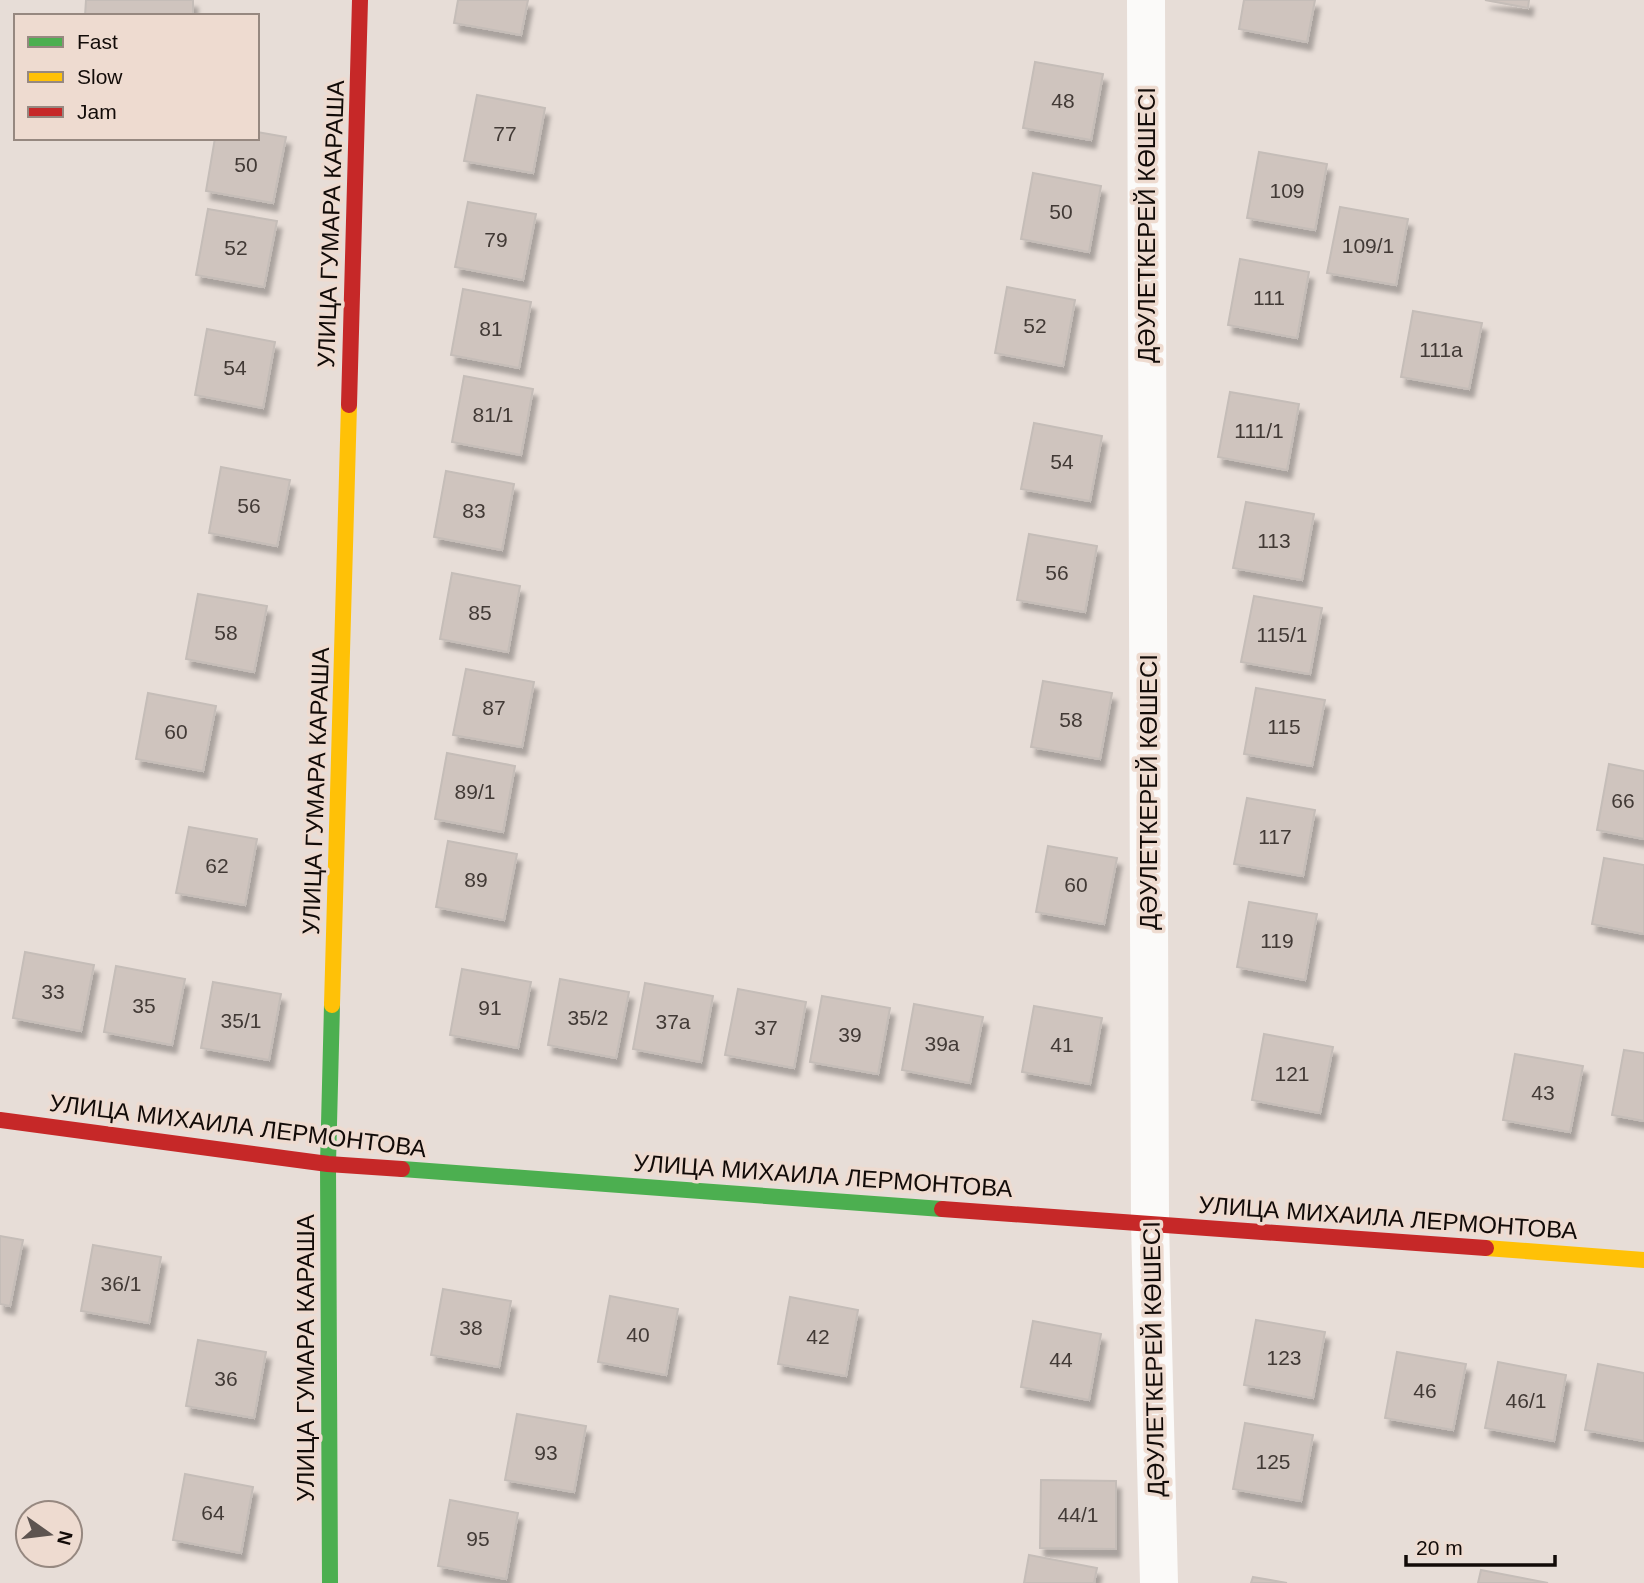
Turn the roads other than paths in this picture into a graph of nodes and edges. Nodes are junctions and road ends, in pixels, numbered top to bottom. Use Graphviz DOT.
graph roads {
  1 [pos="360,0"];
  2 [pos="1146,0"];
  3 [pos="0,1120"];
  4 [pos="328,1164"];
  5 [pos="1150,1223"];
  6 [pos="1644,1260"];
  7 [pos="330,1583"];
  8 [pos="1159,1583"];
  1 -- 4 [label="street, УЛИЦА ГУМАРА КАРАША"];
  2 -- 5 [label="street, ДӘУЛЕТКЕРЕЙ КӨШЕСІ"];
  3 -- 4 [label="street, УЛИЦА МИХАИЛА ЛЕРМОНТОВА"];
  4 -- 5 [label="street, УЛИЦА МИХАИЛА ЛЕРМОНТОВА"];
  4 -- 7 [label="street, УЛИЦА ГУМАРА КАРАША"];
  5 -- 6 [label="street, УЛИЦА МИХАИЛА ЛЕРМОНТОВА"];
  5 -- 8 [label="street, ДӘУЛЕТКЕРЕЙ КӨШЕСІ"];
}
